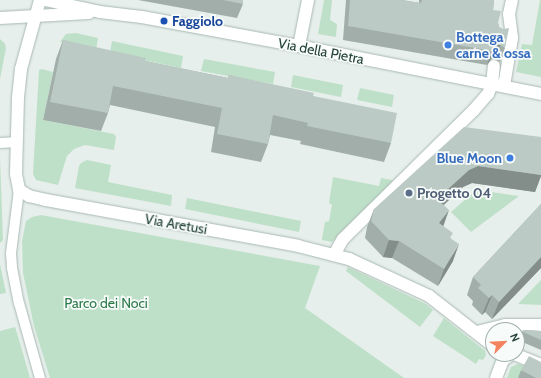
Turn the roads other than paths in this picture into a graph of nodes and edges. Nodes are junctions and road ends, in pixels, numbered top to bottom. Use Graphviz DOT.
graph roads {
  1 [pos="40,0"];
  2 [pos="45,0"];
  3 [pos="308,0"];
  4 [pos="512,0"];
  5 [pos="100,12"];
  6 [pos="509,14"];
  7 [pos="35,17"];
  8 [pos="0,18"];
  9 [pos="500,36"];
  10 [pos="299,46"];
  11 [pos="494,66"];
  12 [pos="492,84"];
  13 [pos="504,86"];
  14 [pos="541,94"];
  15 [pos="16,142"];
  16 [pos="0,143"];
  17 [pos="19,190"];
  18 [pos="334,255"];
  19 [pos="541,325"];
  20 [pos="477,332"];
  21 [pos="485,339"];
  22 [pos="525,361"];
  23 [pos="504,362"];
  24 [pos="541,365"];
  25 [pos="40,378"];
  26 [pos="496,378"];
  1 -- 7 [label="street"];
  2 -- 5 [label="street, Via della Pietra"];
  3 -- 10 [label="street"];
  4 -- 6 [label="street"];
  5 -- 7 [label="street, Via della Pietra"];
  5 -- 10 [label="street, Via della Pietra"];
  6 -- 9 [label="street"];
  6 -- 13 [label="street"];
  7 -- 8 [label="street, Via della Pietra"];
  7 -- 15 [label="street"];
  10 -- 12 [label="street, Via della Pietra"];
  11 -- 12 [label="street"];
  12 -- 13 [label="street, Via della Pietra"];
  12 -- 18 [label="street"];
  13 -- 14 [label="street, Via della Pietra"];
  15 -- 16 [label="lane"];
  15 -- 17 [label="street"];
  17 -- 18 [label="street, Via Aretusi"];
  17 -- 25 [label="lane"];
  18 -- 20 [label="street, Via Aretusi"];
  19 -- 20 [label="street"];
  20 -- 21 [label="street, Via Aretusi"];
  22 -- 24 [label="street"];
  23 -- 26 [label="street"];
}
